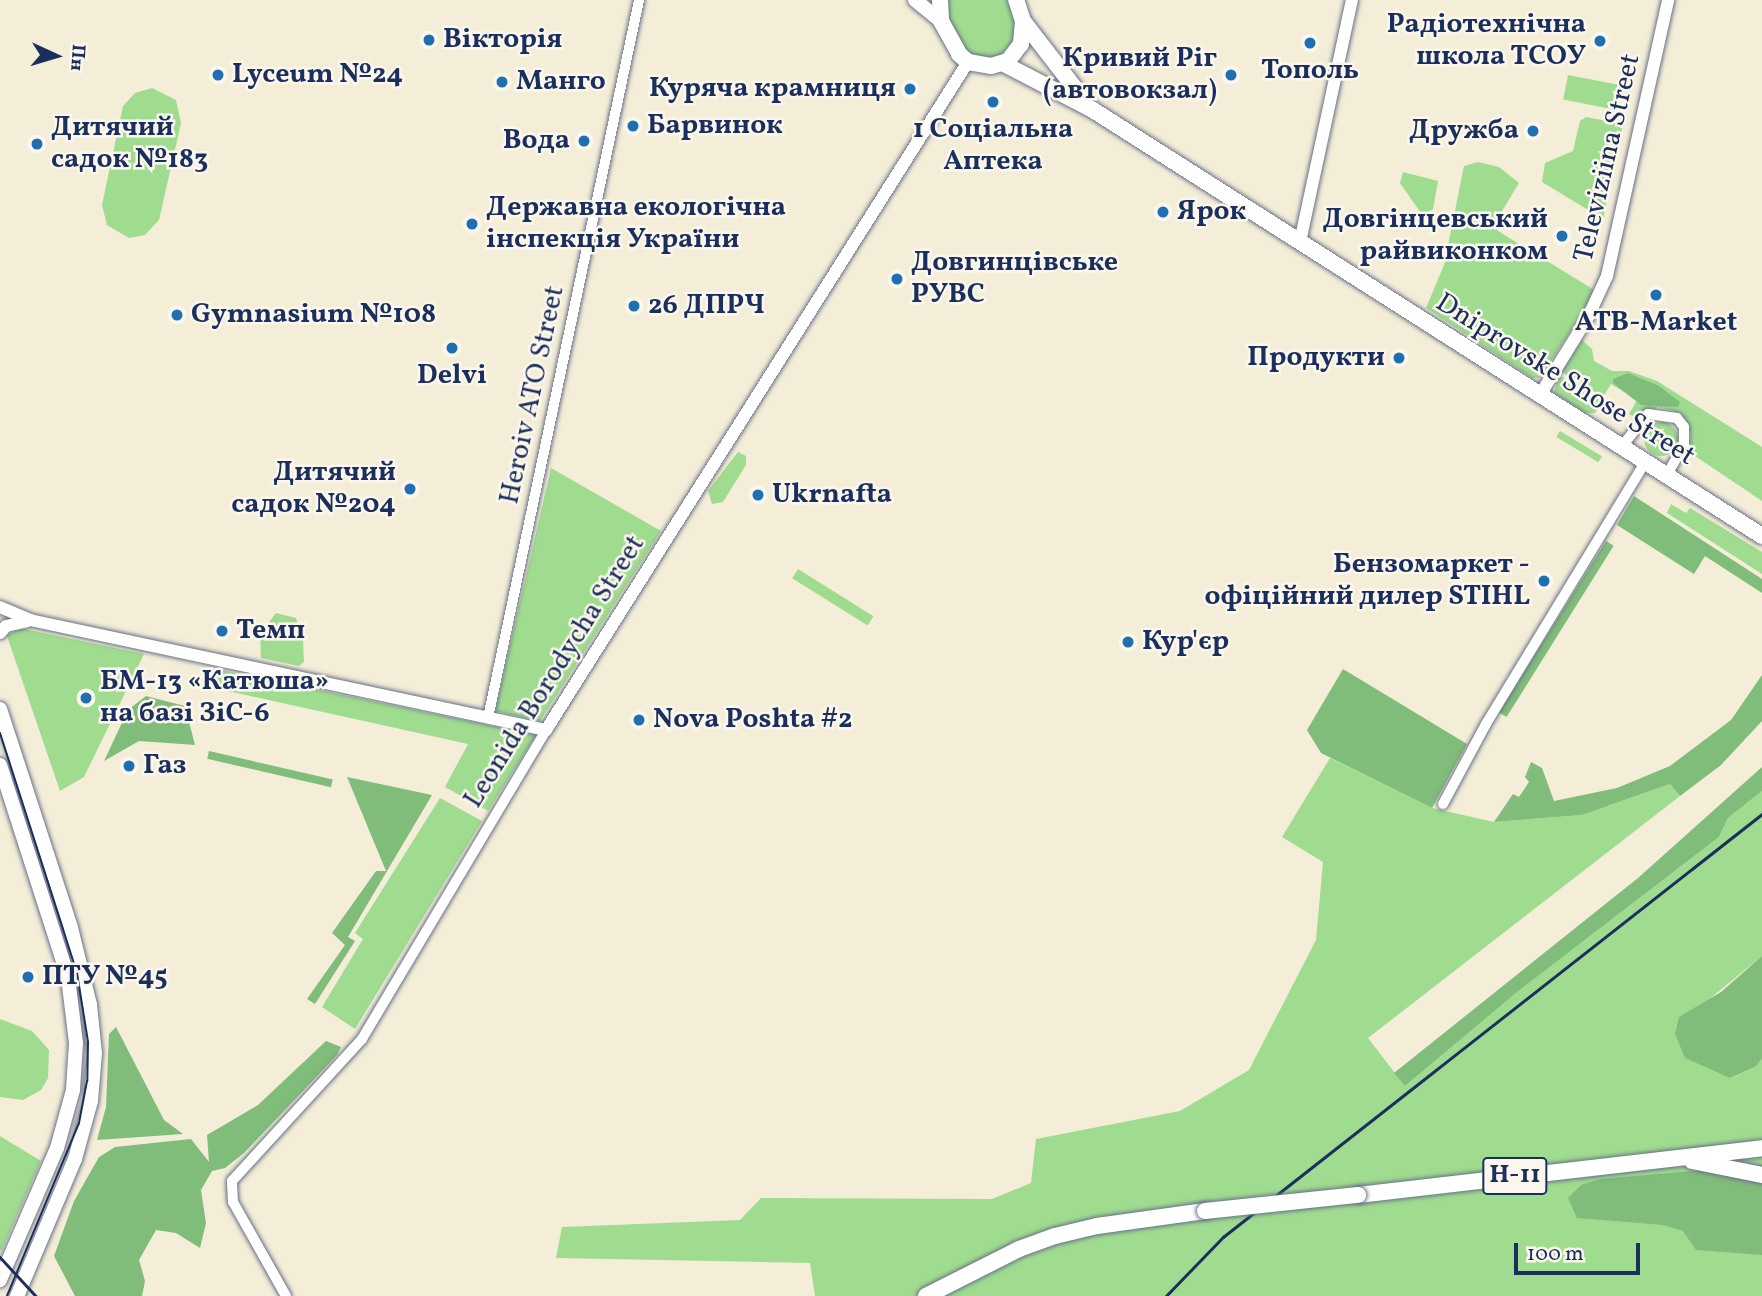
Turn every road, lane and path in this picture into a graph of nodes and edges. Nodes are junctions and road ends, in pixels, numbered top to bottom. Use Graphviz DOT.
graph roads {
  1 [pos="639,0"];
  2 [pos="915,0"];
  3 [pos="940,0"];
  4 [pos="1016,0"];
  5 [pos="1352,0"];
  6 [pos="1668,0"];
  7 [pos="941,21"];
  8 [pos="1023,21"];
  9 [pos="968,62"];
  10 [pos="1004,64"];
  11 [pos="1093,110"];
  12 [pos="1300,242"];
  13 [pos="1540,395"];
  14 [pos="1622,446"];
  15 [pos="1646,461"];
  16 [pos="1667,475"];
  17 [pos="1762,536"];
  18 [pos="0,607"];
  19 [pos="30,620"];
  20 [pos="0,633"];
  21 [pos="0,709"];
  22 [pos="488,718"];
  23 [pos="546,730"];
  24 [pos="0,765"];
  25 [pos="1443,804"];
  26 [pos="1759,1147"];
  27 [pos="1672,1157"];
  28 [pos="1762,1175"];
  29 [pos="0,1280"];
  30 [pos="17,1296"];
  31 [pos="286,1296"];
  32 [pos="926,1296"];
  1 -- 22 [label="street, Heroiv ATO Street"];
  2 -- 7 [label="main road"];
  3 -- 7 [label="main road"];
  4 -- 8 [label="main road"];
  5 -- 12 [label="street"];
  6 -- 13 [label="street, Televiziina Street"];
  7 -- 9 [label="main road"];
  8 -- 10 [label="main road"];
  8 -- 11 [label="main road"];
  9 -- 10 [label="main road"];
  9 -- 23 [label="street, Leonida Borodycha Street"];
  10 -- 11 [label="main road"];
  11 -- 12 [label="main road, Dniprovske Shose Street"];
  12 -- 13 [label="main road, Dniprovske Shose Street"];
  13 -- 14 [label="main road, Dniprovske Shose Street"];
  14 -- 15 [label="main road, Dniprovske Shose Street"];
  14 -- 16 [label="street"];
  15 -- 16 [label="main road, Dniprovske Shose Street"];
  15 -- 25 [label="street"];
  16 -- 17 [label="main road, Dniprovske Shose Street"];
  18 -- 19 [label="street"];
  19 -- 20 [label="street"];
  19 -- 22 [label="street"];
  21 -- 30 [label="main road"];
  22 -- 23 [label="street"];
  23 -- 31 [label="street, Leonida Borodycha Street"];
  24 -- 29 [label="main road"];
  26 -- 27 [label="main road, Н-11"];
  27 -- 28 [label="main road, Н-11"];
  27 -- 32 [label="main road, Н-11, bridge"];
}
